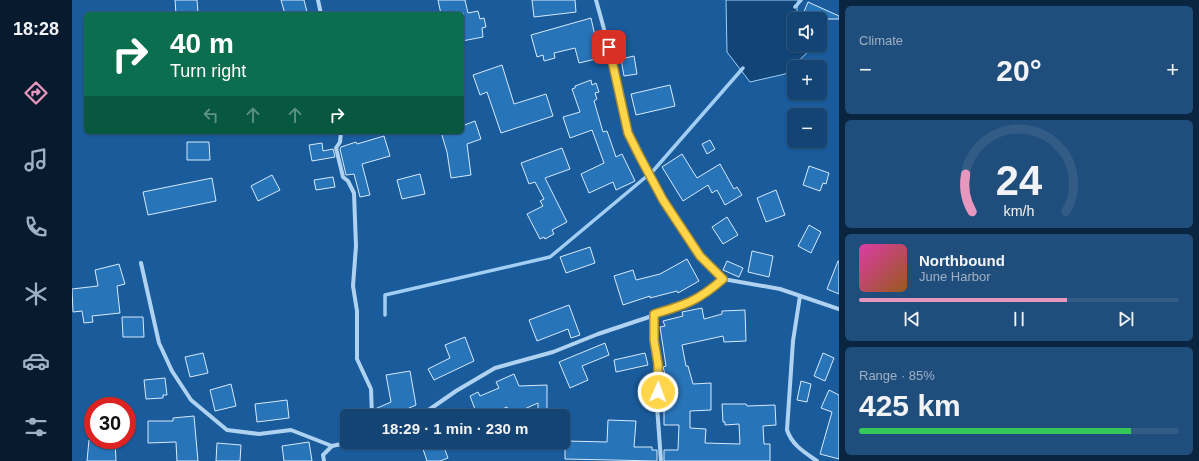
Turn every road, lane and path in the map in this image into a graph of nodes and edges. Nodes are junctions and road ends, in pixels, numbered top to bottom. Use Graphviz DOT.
graph roads {
  1 [pos="318,0"];
  2 [pos="596,0"];
  3 [pos="321,12"];
  4 [pos="341,134"];
  5 [pos="141,263"];
  6 [pos="723,279"];
  7 [pos="800,296"];
  8 [pos="839,309"];
  9 [pos="654,314"];
  10 [pos="372,409"];
  11 [pos="430,409"];
  12 [pos="340,444"];
  13 [pos="332,446"];
  14 [pos="324,461"];
  15 [pos="661,461"];
  16 [pos="817,461"];
  1 -- 3 [label="street"];
  2 -- 6 [label="street"];
  4 -- 10 [label="street"];
  5 -- 13 [label="street"];
  6 -- 7 [label="street"];
  6 -- 9 [label="street"];
  7 -- 8 [label="street"];
  7 -- 16 [label="street"];
  9 -- 11 [label="street"];
  9 -- 15 [label="street"];
  12 -- 13 [label="street"];
  13 -- 14 [label="street"];
}
